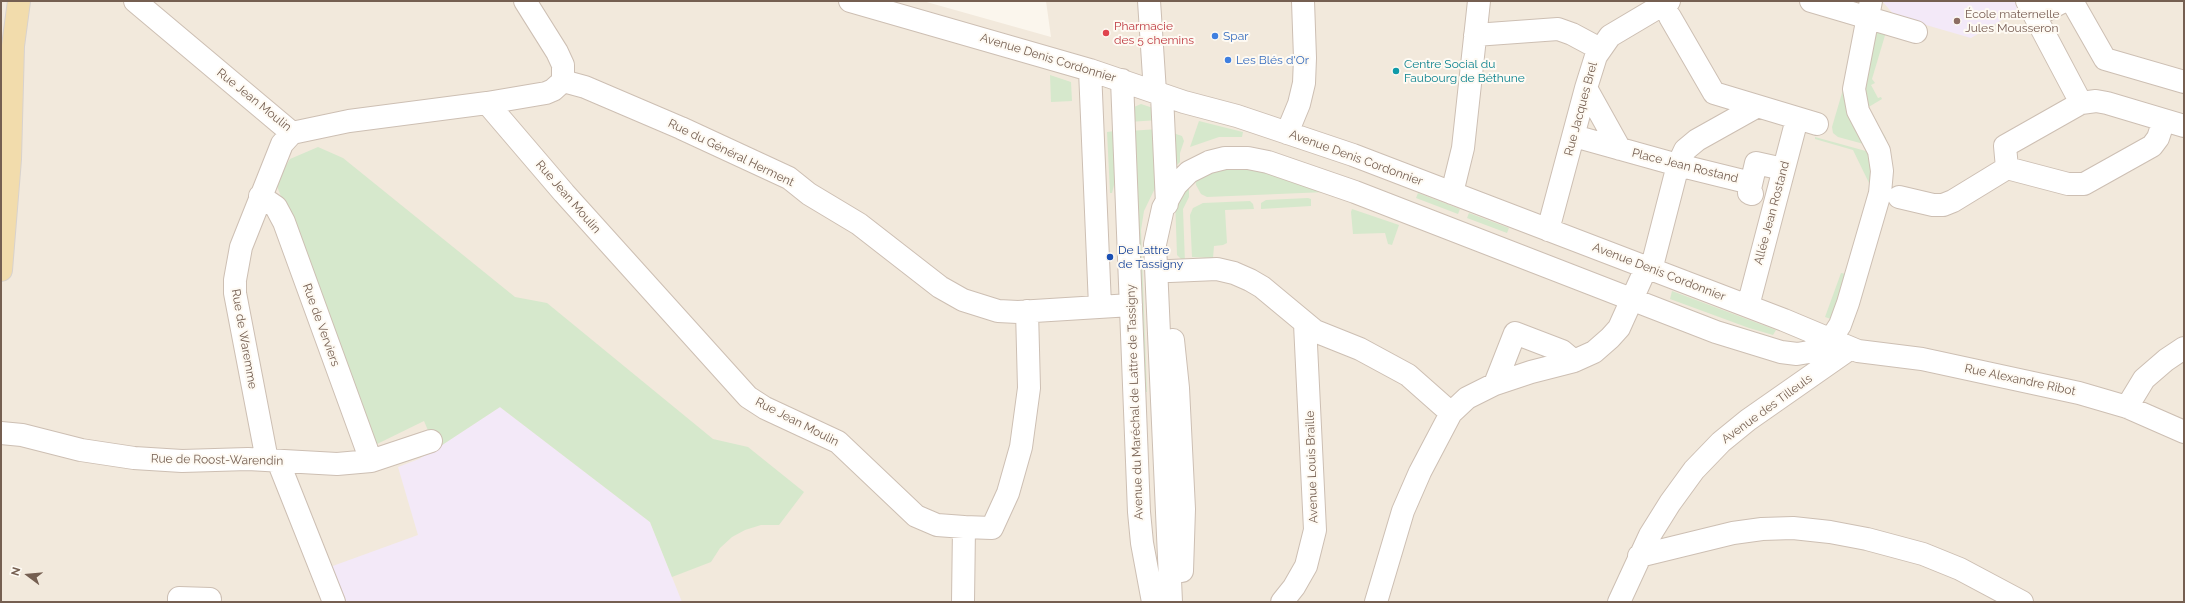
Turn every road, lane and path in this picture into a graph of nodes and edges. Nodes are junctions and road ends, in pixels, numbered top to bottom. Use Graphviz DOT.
graph roads {
  1 [pos="9,1"];
  2 [pos="19,1"];
  3 [pos="135,1"];
  4 [pos="525,1"];
  5 [pos="850,1"];
  6 [pos="1149,1"];
  7 [pos="1302,1"];
  8 [pos="1478,1"];
  9 [pos="1811,1"];
  10 [pos="2064,1"];
  11 [pos="2072,1"];
  12 [pos="2031,8"];
  13 [pos="1670,9"];
  14 [pos="1869,10"];
  15 [pos="1916,32"];
  16 [pos="1475,35"];
  17 [pos="13,46"];
  18 [pos="1600,49"];
  19 [pos="1090,70"];
  20 [pos="1122,80"];
  21 [pos="563,81"];
  22 [pos="2184,82"];
  23 [pos="1586,88"];
  24 [pos="1159,94"];
  25 [pos="487,103"];
  26 [pos="2082,103"];
  27 [pos="1756,107"];
  28 [pos="2174,123"];
  29 [pos="292,133"];
  30 [pos="1287,133"];
  31 [pos="1574,136"];
  32 [pos="1620,149"];
  33 [pos="1678,166"];
  34 [pos="2007,168"];
  35 [pos="1783,169"];
  36 [pos="1751,183"];
  37 [pos="4,187"];
  38 [pos="1166,192"];
  39 [pos="1452,193"];
  40 [pos="260,196"];
  41 [pos="1900,197"];
  42 [pos="1776,200"];
  43 [pos="1548,230"];
  44 [pos="1648,269"];
  45 [pos="1,270"];
  46 [pos="1170,271"];
  47 [pos="1634,296"];
  48 [pos="1131,305"];
  49 [pos="1100,306"];
  50 [pos="1748,306"];
  51 [pos="1027,311"];
  52 [pos="1305,324"];
  53 [pos="1832,334"];
  54 [pos="1851,348"];
  55 [pos="2184,348"];
  56 [pos="1574,361"];
  57 [pos="1495,384"];
  58 [pos="2127,407"];
  59 [pos="1451,413"];
  60 [pos="2184,432"];
  61 [pos="1,433"];
  62 [pos="431,441"];
  63 [pos="272,460"];
  64 [pos="371,461"];
  65 [pos="964,527"];
  66 [pos="1639,556"];
  67 [pos="210,599"];
  68 [pos="178,602"];
  69 [pos="334,602"];
  70 [pos="963,602"];
  71 [pos="1160,602"];
  72 [pos="1183,602"];
  73 [pos="1282,602"];
  74 [pos="1376,602"];
  75 [pos="1619,602"];
  76 [pos="2022,602"];
  1 -- 17 [label="main road"];
  2 -- 17 [label="main road"];
  3 -- 29 [label="street, Rue Jean Moulin"];
  4 -- 21 [label="street"];
  5 -- 19 [label="street, Avenue Denis Cordonnier"];
  6 -- 24 [label="street"];
  7 -- 30 [label="street"];
  8 -- 16 [label="street"];
  9 -- 14 [label="street"];
  10 -- 12 [label="street"];
  11 -- 22 [label="street"];
  12 -- 26 [label="street"];
  13 -- 18 [label="street, Rue Jacques Brel"];
  13 -- 27 [label="street"];
  14 -- 15 [label="street"];
  14 -- 53 [label="street"];
  16 -- 18 [label="street"];
  16 -- 39 [label="street"];
  17 -- 37 [label="main road"];
  18 -- 23 [label="street, Rue Jacques Brel"];
  19 -- 20 [label="street, Avenue Denis Cordonnier"];
  19 -- 49 [label="street"];
  20 -- 24 [label="street, Avenue Denis Cordonnier"];
  20 -- 48 [label="street, Avenue du Maréchal de Lattre de Tassigny"];
  21 -- 25 [label="street"];
  21 -- 51 [label="street, Rue du Général Herment"];
  23 -- 31 [label="street, Rue Jacques Brel"];
  23 -- 32 [label="street"];
  24 -- 30 [label="street, Avenue Denis Cordonnier"];
  24 -- 38 [label="street"];
  25 -- 29 [label="street, Rue Jean Moulin"];
  25 -- 65 [label="street, Rue Jean Moulin"];
  26 -- 28 [label="street"];
  26 -- 34 [label="street"];
  27 -- 33 [label="street"];
  27 -- 35 [label="street, Allée Jean Rostand"];
  28 -- 34 [label="street"];
  29 -- 40 [label="street, Rue de Waremme"];
  30 -- 39 [label="street, Avenue Denis Cordonnier"];
  31 -- 32 [label="street, Place Jean Rostand"];
  31 -- 43 [label="street, Rue Jacques Brel"];
  32 -- 33 [label="street, Place Jean Rostand"];
  33 -- 36 [label="street, Place Jean Rostand"];
  33 -- 44 [label="street"];
  34 -- 41 [label="street"];
  35 -- 36 [label="street, Place Jean Rostand"];
  35 -- 42 [label="street, Allée Jean Rostand"];
  36 -- 42 [label="street, Place Jean Rostand"];
  37 -- 45 [label="main road"];
  38 -- 46 [label="street"];
  38 -- 47 [label="street"];
  38 -- 71 [label="street"];
  39 -- 43 [label="street, Avenue Denis Cordonnier"];
  40 -- 63 [label="street, Rue de Waremme"];
  40 -- 64 [label="street, Rue de Verviers"];
  42 -- 50 [label="street, Allée Jean Rostand"];
  43 -- 44 [label="street, Avenue Denis Cordonnier"];
  44 -- 47 [label="street"];
  44 -- 50 [label="street, Avenue Denis Cordonnier"];
  46 -- 52 [label="street"];
  46 -- 72 [label="street"];
  47 -- 53 [label="street"];
  47 -- 56 [label="street"];
  48 -- 49 [label="street, Rue du Général Herment"];
  48 -- 71 [label="street, Avenue du Maréchal de Lattre de Tassigny"];
  49 -- 51 [label="street, Rue du Général Herment"];
  50 -- 53 [label="street, Avenue Denis Cordonnier"];
  51 -- 65 [label="street, Rue Jean Moulin"];
  52 -- 59 [label="street"];
  52 -- 73 [label="street, Avenue Louis Braille"];
  53 -- 54 [label="street, Avenue Denis Cordonnier"];
  54 -- 58 [label="street, Rue Alexandre Ribot"];
  54 -- 66 [label="street, Avenue des Tilleuls"];
  55 -- 58 [label="street"];
  56 -- 57 [label="street"];
  56 -- 57 [label="street"];
  57 -- 59 [label="street"];
  58 -- 60 [label="street, Rue Alexandre Ribot"];
  59 -- 74 [label="street"];
  61 -- 63 [label="street, Rue de Roost-Warendin"];
  62 -- 64 [label="street, Rue de Roost-Warendin"];
  63 -- 64 [label="street, Rue de Roost-Warendin"];
  63 -- 69 [label="street, Rue de Waremme"];
  65 -- 70 [label="street"];
  66 -- 75 [label="street, Avenue des Tilleuls"];
  66 -- 76 [label="street"];
  67 -- 68 [label="street"];
  71 -- 72 [label="street"];
}
